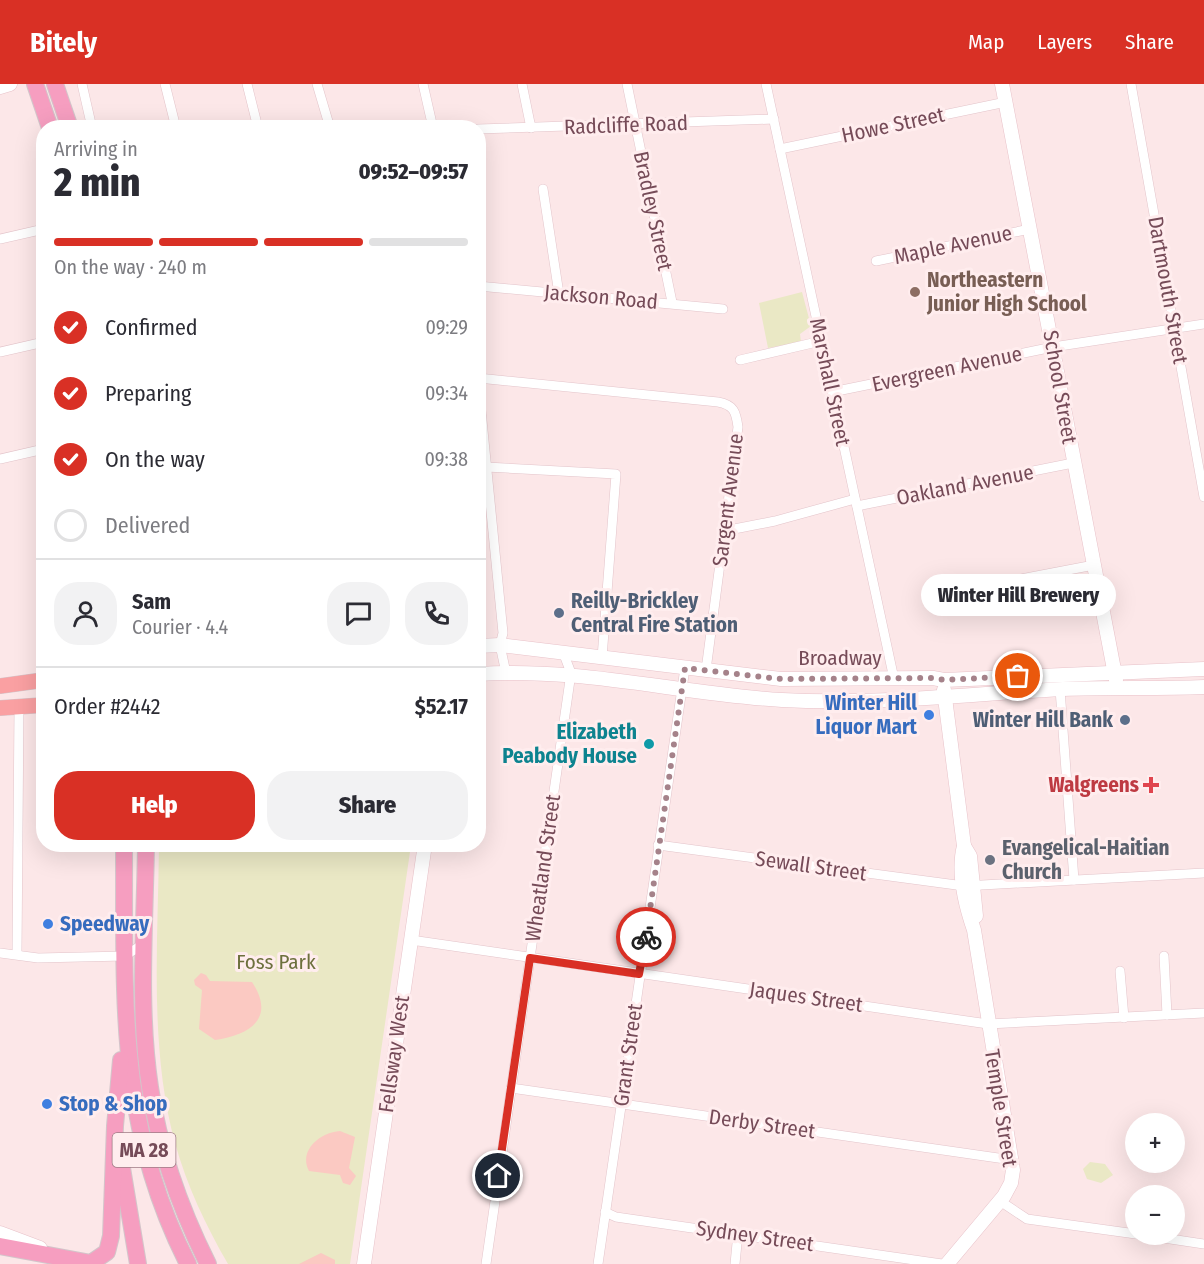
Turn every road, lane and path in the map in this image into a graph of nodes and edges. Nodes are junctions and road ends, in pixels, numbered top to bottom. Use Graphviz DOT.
graph roads {
  1 [pos="10,84"];
  2 [pos="35,84"];
  3 [pos="55,84"];
  4 [pos="82,84"];
  5 [pos="165,84"];
  6 [pos="248,84"];
  7 [pos="317,84"];
  8 [pos="423,84"];
  9 [pos="522,84"];
  10 [pos="627,84"];
  11 [pos="766,84"];
  12 [pos="1002,84"];
  13 [pos="1131,84"];
  14 [pos="0,87"];
  15 [pos="1006,102"];
  16 [pos="774,119"];
  17 [pos="47,120"];
  18 [pos="67,120"];
  19 [pos="90,120"];
  20 [pos="174,120"];
  21 [pos="256,120"];
  22 [pos="328,120"];
  23 [pos="431,120"];
  24 [pos="635,125"];
  25 [pos="531,128"];
  26 [pos="486,129"];
  27 [pos="780,149"];
  28 [pos="543,189"];
  29 [pos="1030,229"];
  30 [pos="36,231"];
  31 [pos="0,239"];
  32 [pos="876,261"];
  33 [pos="486,287"];
  34 [pos="559,294"];
  35 [pos="672,302"];
  36 [pos="723,309"];
  37 [pos="1204,324"];
  38 [pos="1173,328"];
  39 [pos="821,341"];
  40 [pos="36,344"];
  41 [pos="1053,347"];
  42 [pos="0,352"];
  43 [pos="740,360"];
  44 [pos="486,380"];
  45 [pos="832,392"];
  46 [pos="36,451"];
  47 [pos="0,459"];
  48 [pos="1073,463"];
  49 [pos="486,467"];
  50 [pos="486,491"];
  51 [pos="489,491"];
  52 [pos="1204,497"];
  53 [pos="856,503"];
  54 [pos="724,531"];
  55 [pos="1094,565"];
  56 [pos="1021,579"];
  57 [pos="500,645"];
  58 [pos="486,646"];
  59 [pos="563,652"];
  60 [pos="602,658"];
  61 [pos="639,663"];
  62 [pos="685,668"];
  63 [pos="1204,669"];
  64 [pos="706,670"];
  65 [pos="1115,672"];
  66 [pos="571,673"];
  67 [pos="486,674"];
  68 [pos="506,674"];
  69 [pos="894,679"];
  70 [pos="944,680"];
  71 [pos="36,681"];
  72 [pos="637,682"];
  73 [pos="0,686"];
  74 [pos="1204,687"];
  75 [pos="683,688"];
  76 [pos="1060,689"];
  77 [pos="1117,689"];
  78 [pos="945,698"];
  79 [pos="818,700"];
  80 [pos="36,705"];
  81 [pos="19,706"];
  82 [pos="0,708"];
  83 [pos="658,845"];
  84 [pos="124,852"];
  85 [pos="146,852"];
  86 [pos="424,852"];
  87 [pos="1204,873"];
  88 [pos="1074,880"];
  89 [pos="969,886"];
  90 [pos="411,940"];
  91 [pos="145,943"];
  92 [pos="0,953"];
  93 [pos="17,954"];
  94 [pos="125,956"];
  95 [pos="1164,956"];
  96 [pos="530,958"];
  97 [pos="1120,971"];
  98 [pos="639,974"];
  99 [pos="1204,1013"];
  100 [pos="1167,1015"];
  101 [pos="1124,1018"];
  102 [pos="988,1024"];
  103 [pos="126,1030"];
  104 [pos="511,1088"];
  105 [pos="621,1104"];
  106 [pos="115,1126"];
  107 [pos="1012,1160"];
  108 [pos="1000,1201"];
  109 [pos="605,1212"];
  110 [pos="1125,1232"];
  111 [pos="0,1233"];
  112 [pos="738,1233"];
  113 [pos="1185,1241"];
  114 [pos="1204,1244"];
  115 [pos="0,1246"];
  116 [pos="93,1263"];
  117 [pos="138,1264"];
  118 [pos="188,1264"];
  119 [pos="208,1264"];
  120 [pos="364,1264"];
  121 [pos="486,1264"];
  122 [pos="598,1264"];
  123 [pos="735,1264"];
  124 [pos="942,1264"];
  125 [pos="947,1264"];
  1 -- 14 [label="street"];
  2 -- 17 [label="highway"];
  3 -- 18 [label="highway"];
  4 -- 19 [label="street"];
  5 -- 20 [label="street"];
  6 -- 21 [label="street"];
  7 -- 22 [label="street"];
  8 -- 23 [label="street"];
  9 -- 25 [label="street"];
  10 -- 24 [label="street, Bradley Street"];
  11 -- 16 [label="street, Marshall Street"];
  12 -- 15 [label="street, School Street"];
  13 -- 38 [label="street, Dartmouth Street"];
  15 -- 27 [label="street, Howe Street"];
  15 -- 29 [label="street, School Street"];
  16 -- 24 [label="street, Radcliffe Road"];
  16 -- 27 [label="street, Marshall Street"];
  24 -- 25 [label="street, Radcliffe Road"];
  24 -- 35 [label="street, Bradley Street"];
  25 -- 26 [label="street, Radcliffe Road"];
  27 -- 39 [label="street, Marshall Street"];
  28 -- 34 [label="street"];
  29 -- 32 [label="street, Maple Avenue"];
  29 -- 41 [label="street, School Street"];
  30 -- 31 [label="street"];
  33 -- 34 [label="street, Jackson Road"];
  34 -- 35 [label="street, Jackson Road"];
  35 -- 36 [label="street, Jackson Road"];
  37 -- 38 [label="street, Evergreen Avenue"];
  38 -- 41 [label="street, Evergreen Avenue"];
  38 -- 52 [label="street, Dartmouth Street"];
  39 -- 43 [label="street"];
  39 -- 45 [label="street, Marshall Street"];
  40 -- 42 [label="street"];
  41 -- 45 [label="street, Evergreen Avenue"];
  41 -- 48 [label="street, School Street"];
  44 -- 54 [label="street, Sargent Avenue"];
  45 -- 53 [label="street, Marshall Street"];
  46 -- 47 [label="street"];
  48 -- 53 [label="street, Oakland Avenue"];
  48 -- 55 [label="street, School Street"];
  49 -- 51 [label="street"];
  49 -- 60 [label="street"];
  50 -- 51 [label="street"];
  51 -- 57 [label="street"];
  53 -- 54 [label="street, Oakland Avenue"];
  53 -- 69 [label="street, Marshall Street"];
  54 -- 64 [label="street, Sargent Avenue"];
  55 -- 56 [label="street"];
  55 -- 65 [label="street, School Street"];
  57 -- 58 [label="street, Broadway"];
  57 -- 59 [label="street, Broadway"];
  57 -- 68 [label="street"];
  59 -- 60 [label="street, Broadway"];
  59 -- 66 [label="street, Wheatland Street"];
  60 -- 61 [label="street, Broadway"];
  61 -- 62 [label="street, Broadway"];
  61 -- 72 [label="street"];
  62 -- 64 [label="street, Broadway"];
  62 -- 75 [label="street, Grant Street"];
  63 -- 65 [label="street, Broadway"];
  64 -- 69 [label="street, Broadway"];
  65 -- 70 [label="street, Broadway"];
  65 -- 77 [label="street, School Street"];
  66 -- 68 [label="street, Broadway"];
  66 -- 72 [label="street, Broadway"];
  66 -- 96 [label="street, Wheatland Street"];
  67 -- 68 [label="street, Broadway"];
  69 -- 70 [label="street, Broadway"];
  69 -- 79 [label="street"];
  70 -- 78 [label="street, Temple Street"];
  71 -- 73 [label="main road"];
  72 -- 75 [label="street, Broadway"];
  74 -- 77 [label="street, Broadway"];
  75 -- 79 [label="street, Broadway"];
  75 -- 83 [label="street, Grant Street"];
  76 -- 77 [label="street, Broadway"];
  76 -- 78 [label="street, Broadway"];
  76 -- 88 [label="street"];
  78 -- 79 [label="street, Broadway"];
  78 -- 89 [label="street, Temple Street"];
  80 -- 81 [label="main road"];
  81 -- 82 [label="main road"];
  81 -- 93 [label="street"];
  83 -- 89 [label="street, Sewall Street"];
  83 -- 98 [label="street, Grant Street"];
  84 -- 94 [label="highway, MA 28"];
  85 -- 91 [label="highway, MA 28"];
  86 -- 90 [label="street, Fellsway West"];
  87 -- 88 [label="street, Sewall Street"];
  88 -- 89 [label="street, Sewall Street"];
  89 -- 102 [label="street, Temple Street"];
  90 -- 96 [label="street, Jaques Street"];
  90 -- 120 [label="street, Fellsway West"];
  91 -- 94 [label="street"];
  91 -- 119 [label="highway, MA 28"];
  92 -- 93 [label="street"];
  93 -- 94 [label="street"];
  94 -- 103 [label="highway, MA 28"];
  95 -- 100 [label="street"];
  96 -- 98 [label="street, Jaques Street"];
  96 -- 104 [label="street, Wheatland Street"];
  97 -- 101 [label="street"];
  98 -- 102 [label="street, Jaques Street"];
  98 -- 105 [label="street, Grant Street"];
  99 -- 100 [label="street, Jaques Street"];
  100 -- 101 [label="street, Jaques Street"];
  101 -- 102 [label="street, Jaques Street"];
  102 -- 107 [label="street, Temple Street"];
  103 -- 106 [label="highway"];
  103 -- 118 [label="highway, MA 28"];
  104 -- 105 [label="street, Derby Street"];
  104 -- 121 [label="street, Wheatland Street"];
  105 -- 107 [label="street, Derby Street"];
  105 -- 109 [label="street, Grant Street"];
  106 -- 116 [label="highway"];
  106 -- 117 [label="highway"];
  107 -- 108 [label="street, Temple Street"];
  108 -- 110 [label="street"];
  108 -- 125 [label="street, Temple Street"];
  109 -- 112 [label="street, Sydney Street"];
  109 -- 122 [label="street, Grant Street"];
  111 -- 116 [label="street"];
  112 -- 123 [label="street"];
  112 -- 124 [label="street, Sydney Street"];
  113 -- 114 [label="street"];
  115 -- 116 [label="highway"];
}
